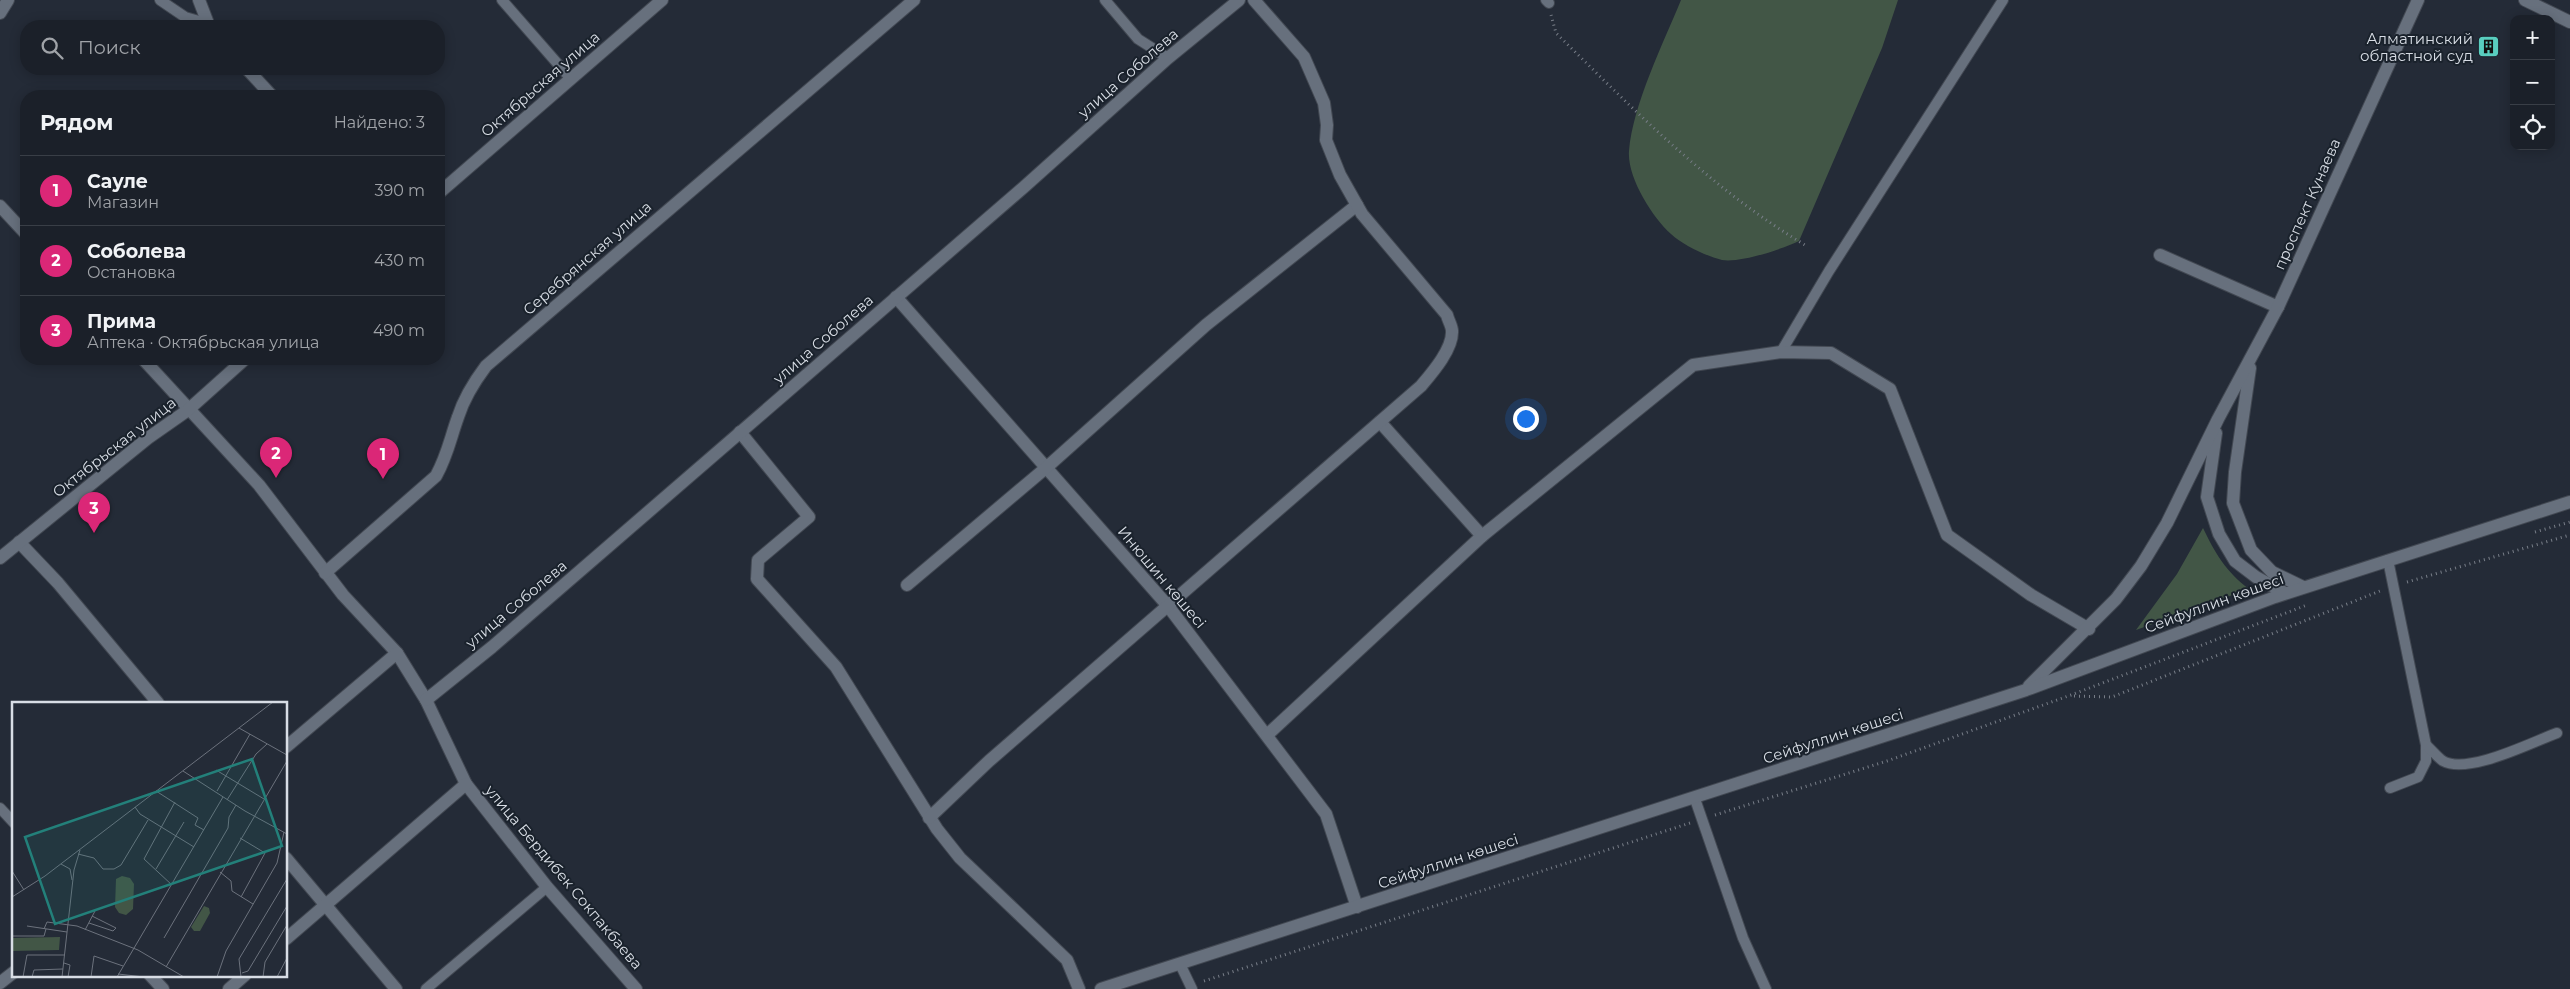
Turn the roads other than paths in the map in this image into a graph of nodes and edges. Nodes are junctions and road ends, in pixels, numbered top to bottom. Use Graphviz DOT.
graph roads {
  1 [pos="8,0"];
  2 [pos="160,0"];
  3 [pos="200,0"];
  4 [pos="662,0"];
  5 [pos="914,0"];
  6 [pos="1105,0"];
  7 [pos="1239,0"];
  8 [pos="1254,0"];
  9 [pos="2003,0"];
  10 [pos="2418,0"];
  11 [pos="2524,0"];
  12 [pos="504,1"];
  13 [pos="0,13"];
  14 [pos="193,20"];
  15 [pos="206,20"];
  16 [pos="2570,22"];
  17 [pos="1168,58"];
  18 [pos="253,75"];
  19 [pos="571,79"];
  20 [pos="266,90"];
  21 [pos="445,187"];
  22 [pos="1357,205"];
  23 [pos="0,206"];
  24 [pos="20,228"];
  25 [pos="2160,254"];
  26 [pos="896,297"];
  27 [pos="2278,306"];
  28 [pos="1780,352"];
  29 [pos="2251,361"];
  30 [pos="148,365"];
  31 [pos="238,365"];
  32 [pos="188,410"];
  33 [pos="2218,419"];
  34 [pos="1380,422"];
  35 [pos="740,432"];
  36 [pos="1047,467"];
  37 [pos="2570,502"];
  38 [pos="1482,536"];
  39 [pos="20,542"];
  40 [pos="0,558"];
  41 [pos="2388,560"];
  42 [pos="325,573"];
  43 [pos="907,585"];
  44 [pos="2303,588"];
  45 [pos="2285,593"];
  46 [pos="1168,606"];
  47 [pos="2089,629"];
  48 [pos="397,653"];
  49 [pos="2026,690"];
  50 [pos="426,700"];
  51 [pos="157,702"];
  52 [pos="2557,733"];
  53 [pos="1266,735"];
  54 [pos="288,745"];
  55 [pos="2426,745"];
  56 [pos="466,784"];
  57 [pos="2390,788"];
  58 [pos="1695,798"];
  59 [pos="0,808"];
  60 [pos="930,818"];
  61 [pos="12,821"];
  62 [pos="288,860"];
  63 [pos="548,887"];
  64 [pos="325,906"];
  65 [pos="1357,907"];
  66 [pos="288,938"];
  67 [pos="1180,964"];
  68 [pos="12,974"];
  69 [pos="151,976"];
  70 [pos="244,976"];
  71 [pos="0,983"];
  72 [pos="1191,987"];
  73 [pos="162,989"];
  74 [pos="229,989"];
  75 [pos="396,989"];
  76 [pos="426,989"];
  77 [pos="636,989"];
  78 [pos="1079,989"];
  79 [pos="1101,989"];
  80 [pos="1766,989"];
  1 -- 13 [label="street"];
  2 -- 14 [label="lane"];
  3 -- 15 [label="street"];
  4 -- 19 [label="street, Октябрьская улица"];
  5 -- 42 [label="street, Серебрянская улица"];
  6 -- 17 [label="lane"];
  7 -- 17 [label="street, улица Соболева"];
  8 -- 22 [label="street"];
  9 -- 28 [label="lane"];
  10 -- 27 [label="street, проспект Кунаева"];
  11 -- 16 [label="street"];
  12 -- 19 [label="lane"];
  17 -- 26 [label="street, улица Соболева"];
  18 -- 20 [label="street"];
  19 -- 21 [label="street, Октябрьская улица"];
  22 -- 34 [label="street"];
  22 -- 36 [label="street"];
  23 -- 24 [label="street"];
  25 -- 27 [label="street"];
  26 -- 35 [label="street, улица Соболева"];
  26 -- 36 [label="street, Инюшин көшесі"];
  27 -- 29 [label="street, проспект Кунаева"];
  28 -- 38 [label="street"];
  28 -- 47 [label="street"];
  29 -- 33 [label="street, проспект Кунаева"];
  29 -- 44 [label="street"];
  30 -- 32 [label="street, улица Бердибек Сокпакбаева"];
  31 -- 32 [label="street, Октябрьская улица"];
  32 -- 39 [label="street, Октябрьская улица"];
  32 -- 42 [label="street, улица Бердибек Сокпакбаева"];
  33 -- 45 [label="street"];
  33 -- 47 [label="street, проспект Кунаева"];
  34 -- 38 [label="street"];
  34 -- 46 [label="street"];
  35 -- 50 [label="street, улица Соболева"];
  35 -- 60 [label="street"];
  36 -- 43 [label="street"];
  36 -- 46 [label="street, Инюшин көшесі"];
  37 -- 41 [label="street, Сейфуллин көшесі"];
  38 -- 53 [label="street"];
  39 -- 40 [label="street, Октябрьская улица"];
  39 -- 51 [label="street"];
  41 -- 44 [label="street, Сейфуллин көшесі"];
  41 -- 55 [label="lane"];
  42 -- 48 [label="street, улица Бердибек Сокпакбаева"];
  44 -- 45 [label="street, Сейфуллин көшесі"];
  45 -- 49 [label="street, Сейфуллин көшесі"];
  46 -- 53 [label="street, Инюшин көшесі"];
  46 -- 60 [label="street"];
  47 -- 49 [label="street, проспект Кунаева"];
  48 -- 50 [label="street, улица Бердибек Сокпакбаева"];
  48 -- 54 [label="street"];
  49 -- 58 [label="street, Сейфуллин көшесі"];
  50 -- 56 [label="street, улица Бердибек Сокпакбаева"];
  52 -- 55 [label="lane"];
  53 -- 65 [label="street, Инюшин көшесі"];
  55 -- 57 [label="lane"];
  56 -- 63 [label="street, улица Бердибек Сокпакбаева"];
  56 -- 64 [label="street"];
  58 -- 65 [label="street, Сейфуллин көшесі"];
  58 -- 80 [label="lane"];
  59 -- 61 [label="lane"];
  60 -- 78 [label="street"];
  62 -- 64 [label="street"];
  63 -- 76 [label="lane"];
  63 -- 77 [label="street, улица Бердибек Сокпакбаева"];
  64 -- 66 [label="street"];
  64 -- 75 [label="street"];
  65 -- 67 [label="street, Сейфуллин көшесі"];
  67 -- 72 [label="lane"];
  67 -- 79 [label="street, Сейфуллин көшесі"];
  68 -- 71 [label="street"];
  69 -- 73 [label="street"];
  70 -- 74 [label="street"];
}
